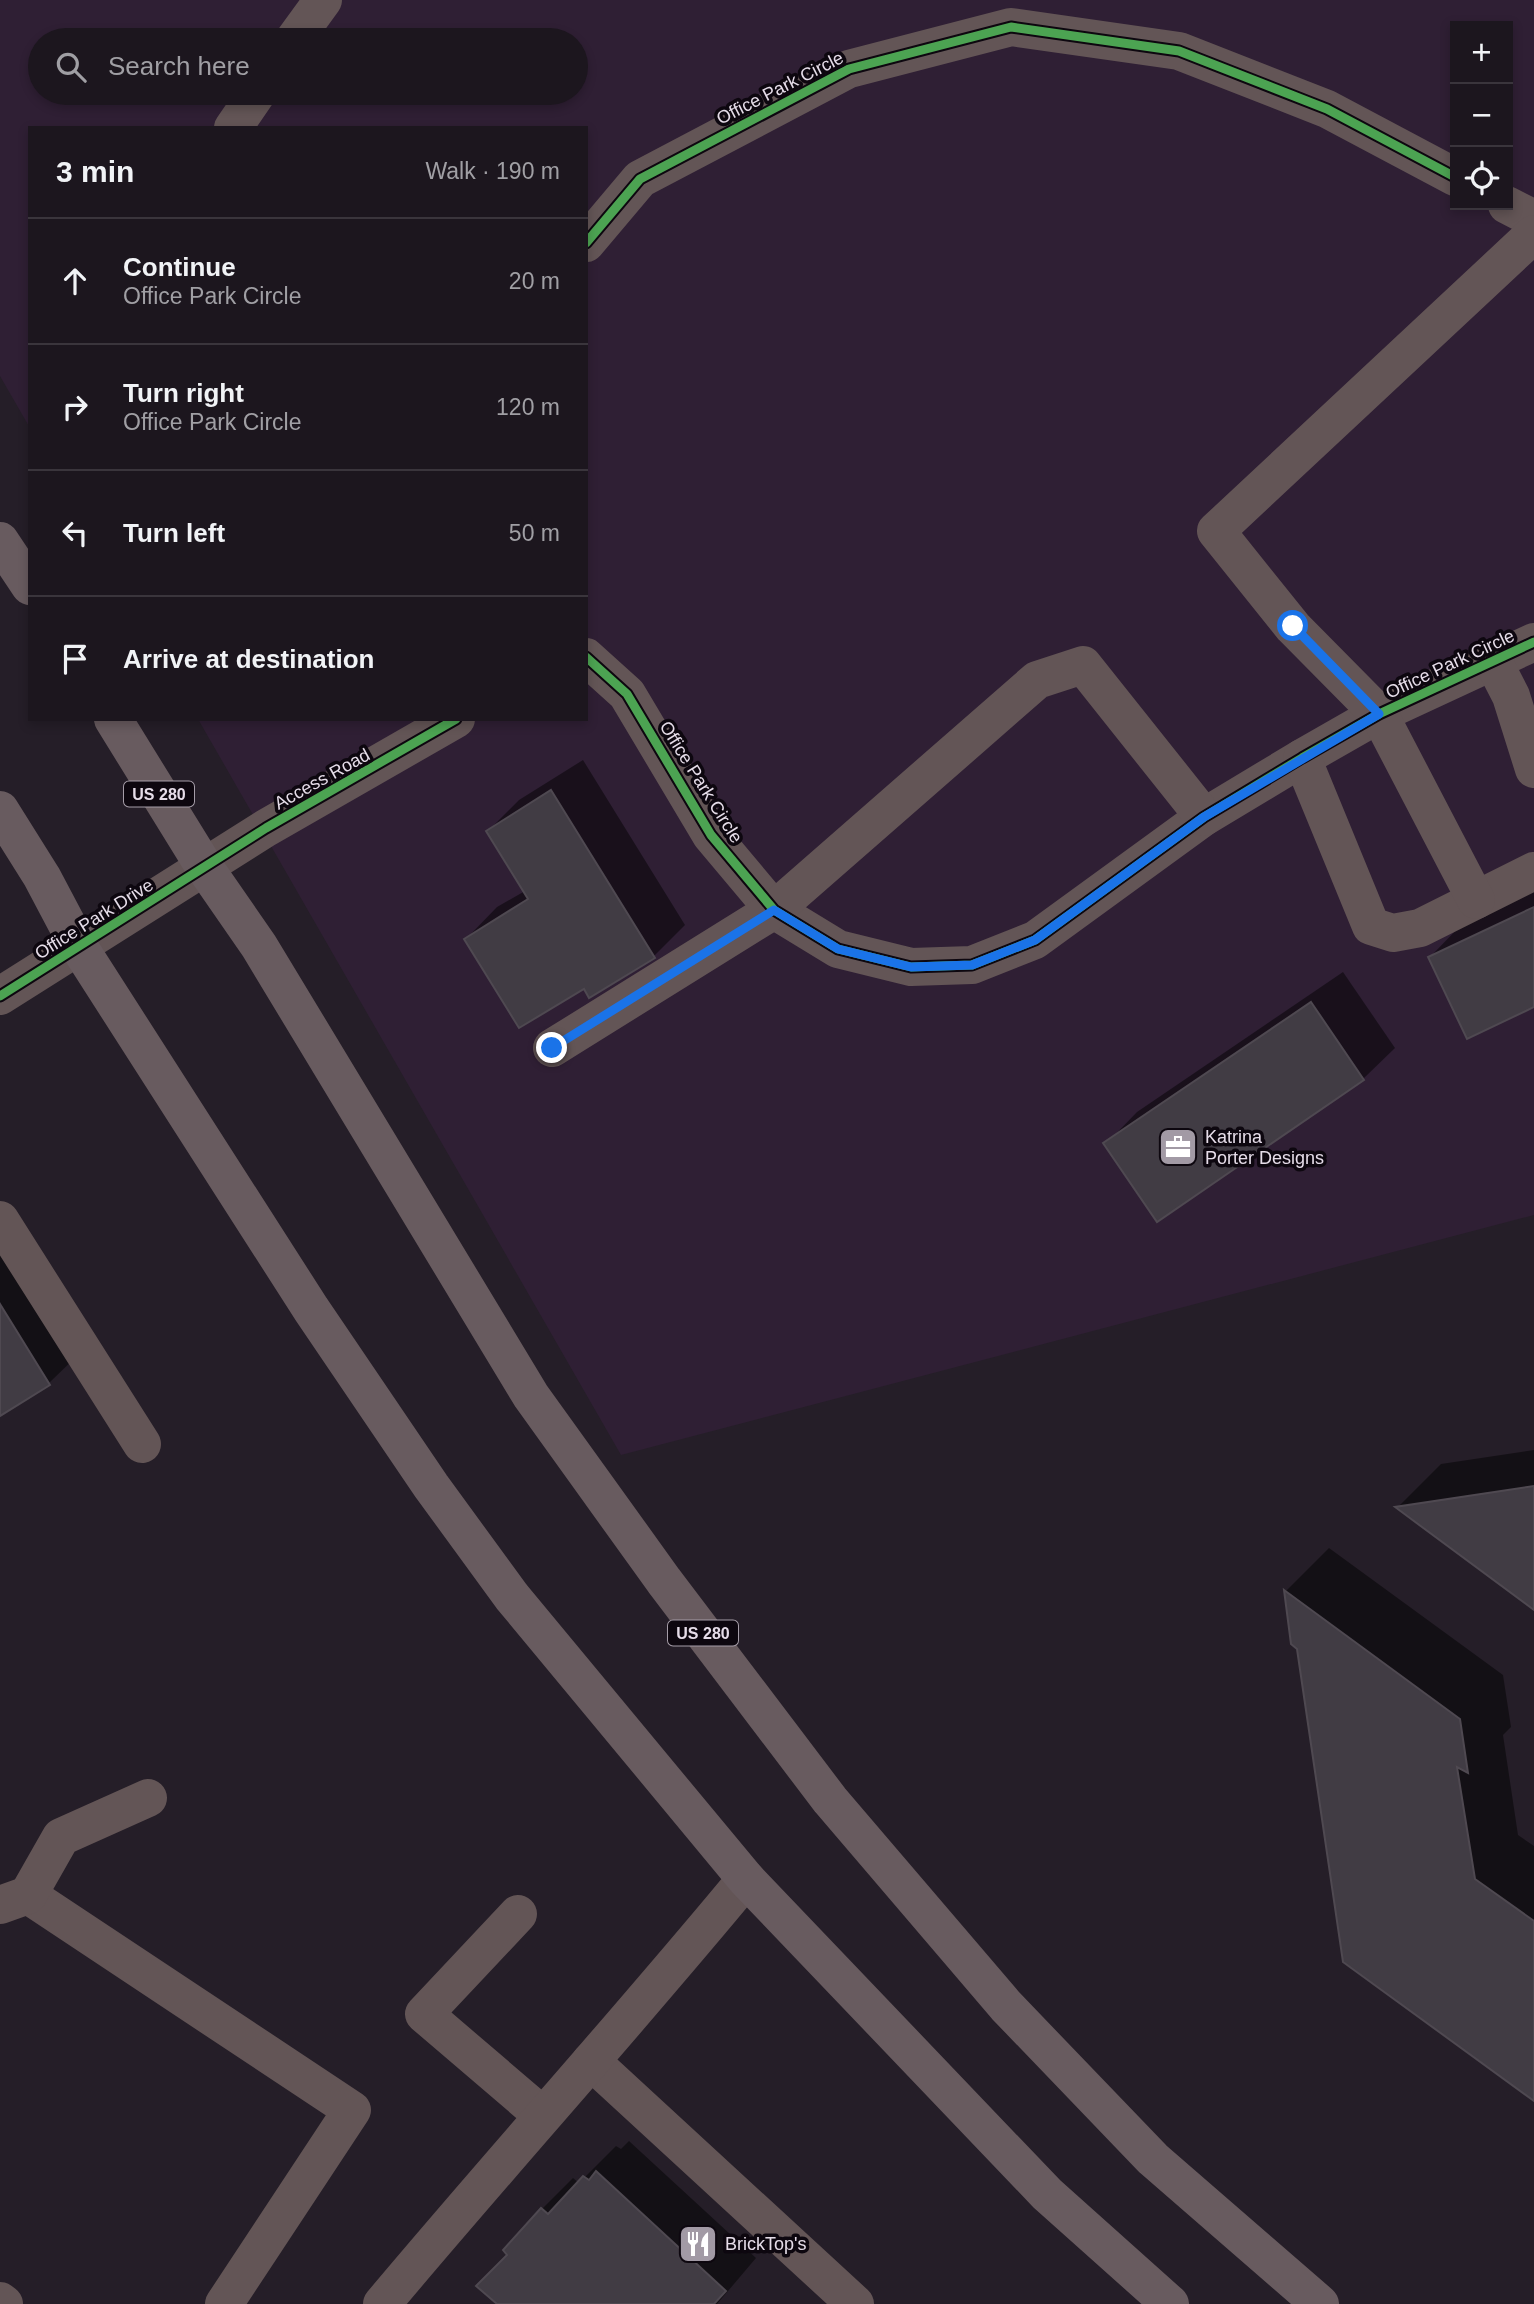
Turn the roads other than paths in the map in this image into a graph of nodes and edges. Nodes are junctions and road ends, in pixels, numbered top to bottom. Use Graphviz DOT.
graph roads {
  1 [pos="323,0"];
  2 [pos="1009,13"];
  3 [pos="303,28"];
  4 [pos="249,105"];
  5 [pos="234,126"];
  6 [pos="1450,174"];
  7 [pos="1513,208"];
  8 [pos="1534,219"];
  9 [pos="1534,234"];
  10 [pos="588,241"];
  11 [pos="0,541"];
  12 [pos="28,583"];
  13 [pos="1534,642"];
  14 [pos="588,659"];
  15 [pos="1493,661"];
  16 [pos="1379,714"];
  17 [pos="114,721"];
  18 [pos="453,721"];
  19 [pos="1302,758"];
  20 [pos="1534,769"];
  21 [pos="0,810"];
  22 [pos="1204,817"];
  23 [pos="205,868"];
  24 [pos="1534,871"];
  25 [pos="1476,900"];
  26 [pos="774,910"];
  27 [pos="79,947"];
  28 [pos="0,996"];
  29 [pos="552,1048"];
  30 [pos="0,1220"];
  31 [pos="142,1444"];
  32 [pos="148,1798"];
  33 [pos="746,1879"];
  34 [pos="14,1900"];
  35 [pos="518,1914"];
  36 [pos="591,2061"];
  37 [pos="542,2115"];
  38 [pos="224,2304"];
  39 [pos="382,2304"];
  40 [pos="855,2304"];
  41 [pos="1170,2304"];
  42 [pos="1320,2304"];
  1 -- 3 [label="street"];
  2 -- 6 [label="street, Office Park Circle"];
  2 -- 10 [label="street, Office Park Circle"];
  4 -- 5 [label="street"];
  7 -- 8 [label="street"];
  9 -- 16 [label="street, Office Park Circle"];
  11 -- 12 [label="highway"];
  13 -- 15 [label="street, Office Park Circle"];
  14 -- 26 [label="street, Office Park Circle"];
  15 -- 16 [label="street, Office Park Circle"];
  15 -- 20 [label="street"];
  16 -- 19 [label="street, Office Park Circle"];
  16 -- 25 [label="street"];
  17 -- 23 [label="highway, US 280"];
  18 -- 23 [label="street, Access Road"];
  19 -- 22 [label="street, Office Park Circle"];
  19 -- 25 [label="street"];
  21 -- 27 [label="highway"];
  22 -- 26 [label="street, Office Park Circle"];
  22 -- 26 [label="street"];
  23 -- 27 [label="street, Office Park Drive"];
  23 -- 42 [label="highway, US 280"];
  24 -- 25 [label="street"];
  26 -- 29 [label="street"];
  27 -- 28 [label="street, Office Park Drive"];
  27 -- 33 [label="highway"];
  30 -- 31 [label="street"];
  32 -- 34 [label="street"];
  33 -- 36 [label="street"];
  33 -- 41 [label="highway"];
  34 -- 38 [label="street"];
  35 -- 37 [label="street"];
  36 -- 37 [label="street"];
  36 -- 40 [label="street"];
  37 -- 39 [label="street"];
}
